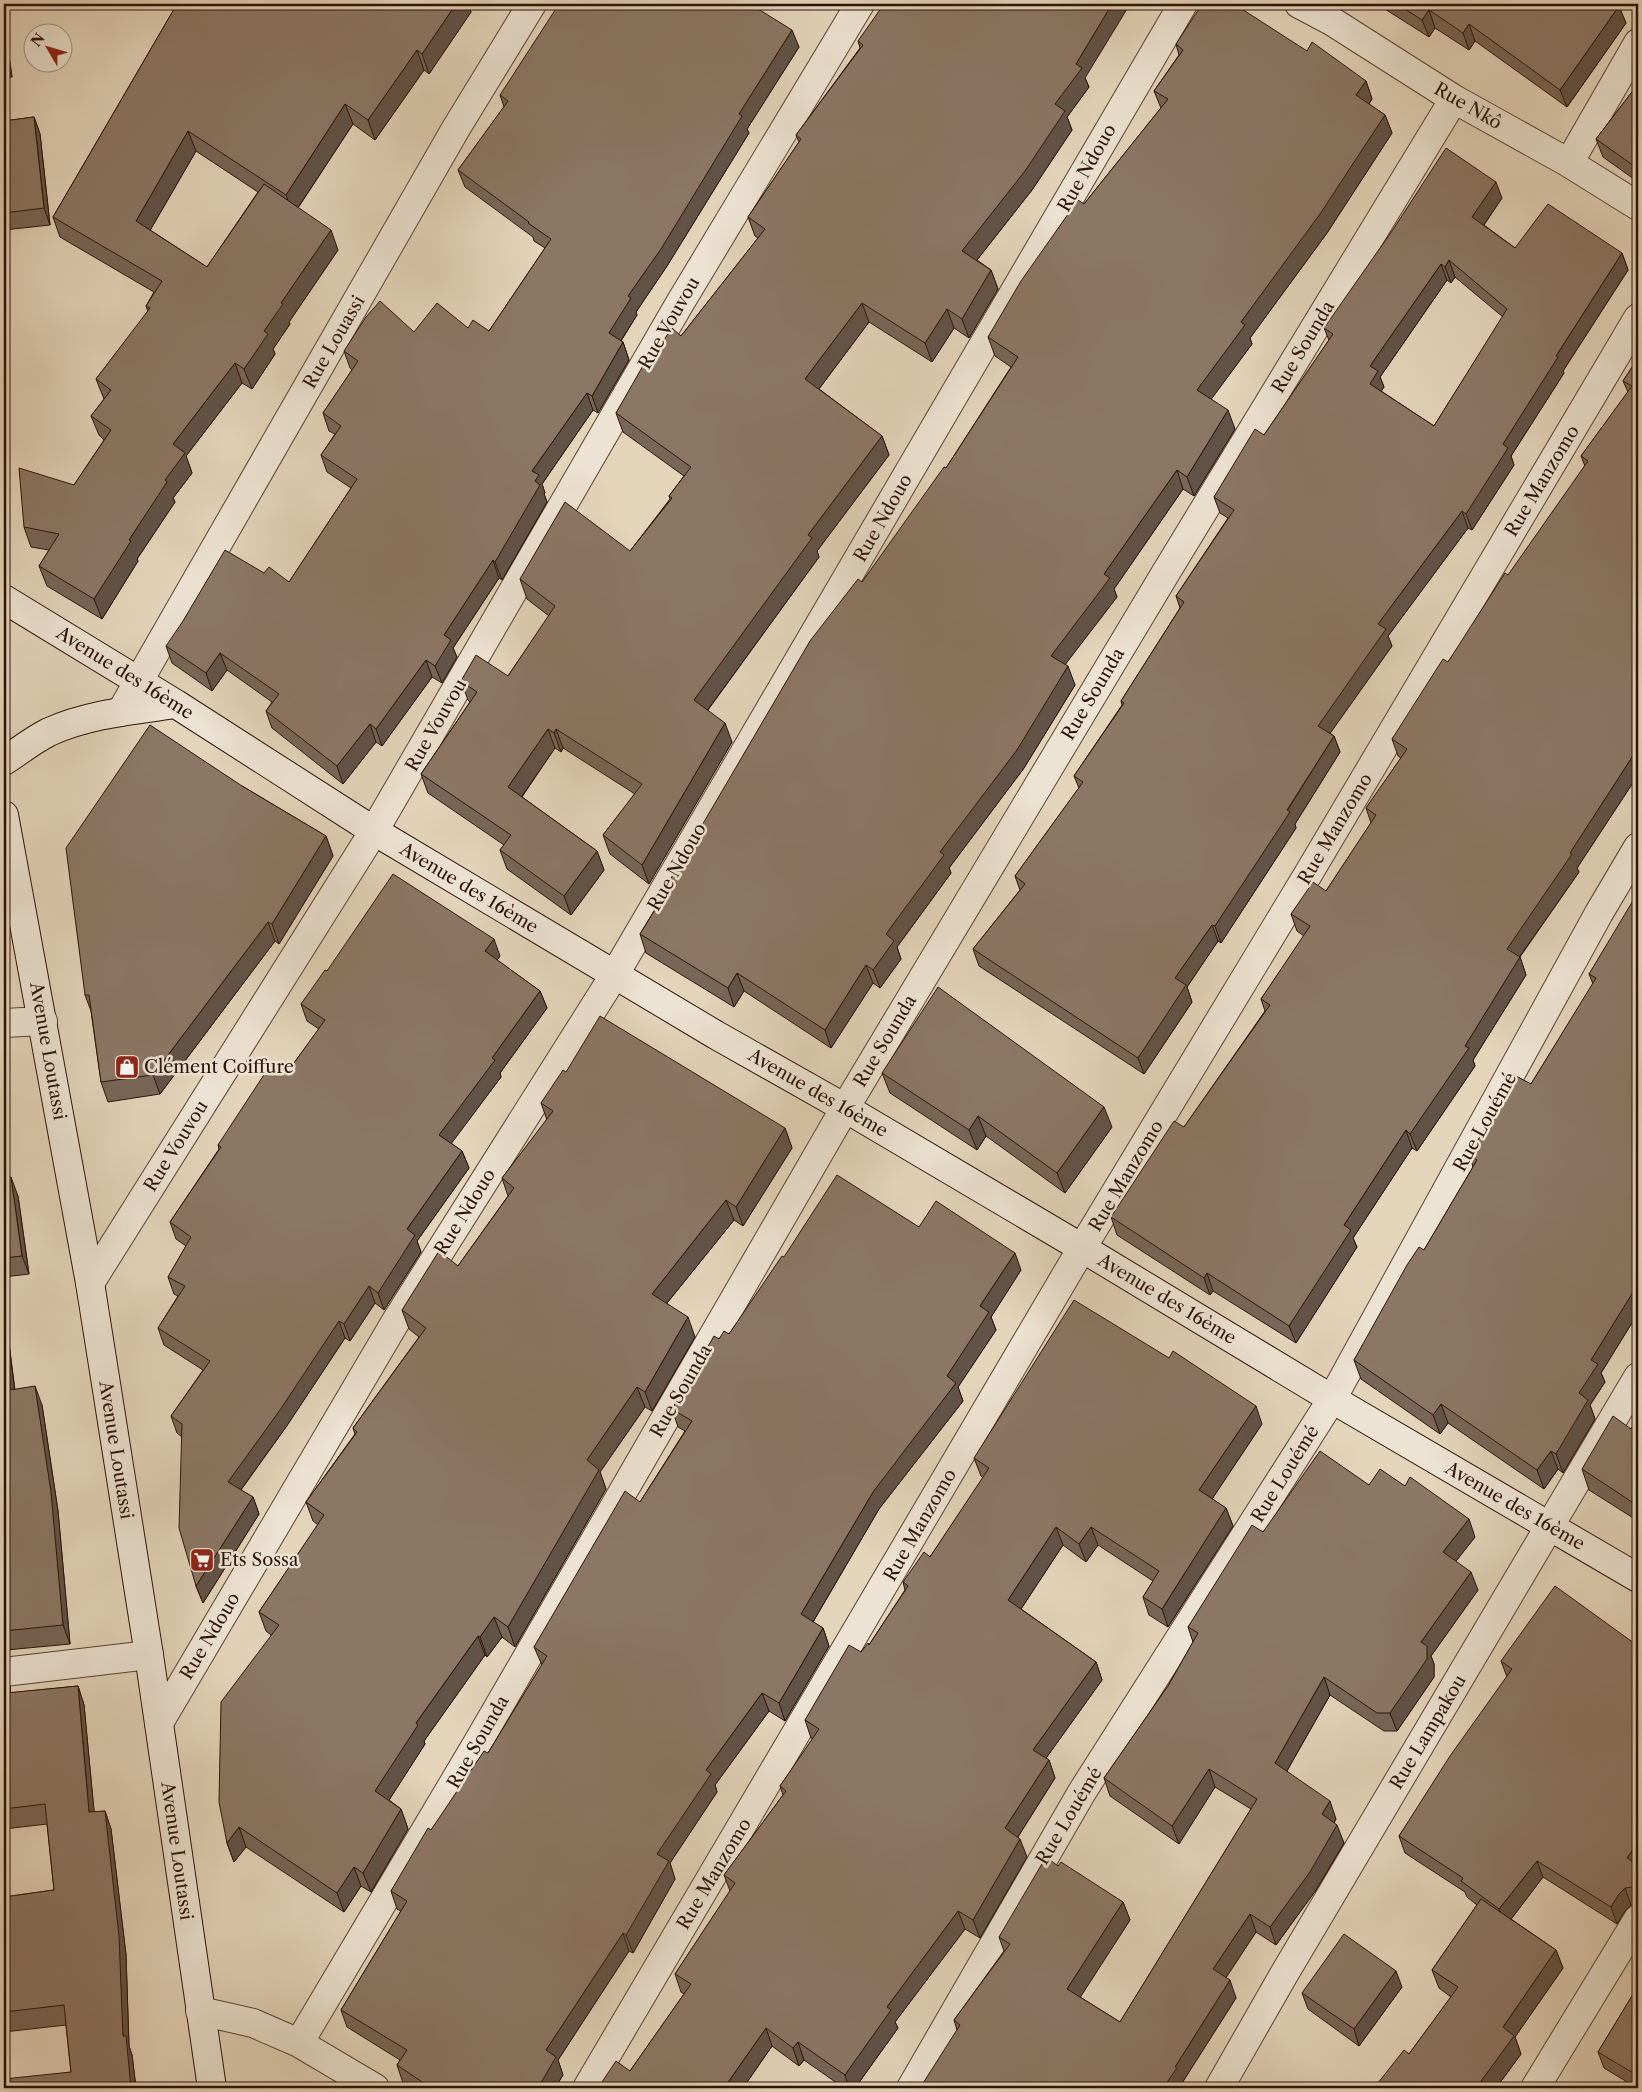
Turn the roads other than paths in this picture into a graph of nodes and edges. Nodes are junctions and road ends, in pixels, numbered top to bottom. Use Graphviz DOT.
graph roads {
  1 [pos="532,4"];
  2 [pos="860,4"];
  3 [pos="1183,4"];
  4 [pos="1299,4"];
  5 [pos="1338,13"];
  6 [pos="1638,43"];
  7 [pos="1454,99"];
  8 [pos="1569,163"];
  9 [pos="1638,206"];
  10 [pos="1638,318"];
  11 [pos="4,599"];
  12 [pos="139,682"];
  13 [pos="176,704"];
  14 [pos="121,712"];
  15 [pos="4,761"];
  16 [pos="4,815"];
  17 [pos="374,832"];
  18 [pos="1638,847"];
  19 [pos="615,974"];
  20 [pos="43,1021"];
  21 [pos="4,1023"];
  22 [pos="845,1108"];
  23 [pos="1082,1248"];
  24 [pos="90,1282"];
  25 [pos="1638,1377"];
  26 [pos="1332,1399"];
  27 [pos="1551,1526"];
  28 [pos="1638,1578"];
  29 [pos="149,1654"];
  30 [pos="4,1672"];
  31 [pos="159,1723"];
  32 [pos="1638,1918"];
  33 [pos="200,2011"];
  34 [pos="299,2043"];
  35 [pos="212,2088"];
  36 [pos="375,2088"];
  37 [pos="587,2088"];
  38 [pos="911,2088"];
  39 [pos="1219,2088"];
  40 [pos="1536,2088"];
  1 -- 12 [label="street, Rue Louassi"];
  2 -- 17 [label="street, Rue Vouvou"];
  3 -- 19 [label="street, Rue Ndouo"];
  4 -- 5 [label="street, Rue Nkô"];
  5 -- 7 [label="street, Rue Nkô"];
  6 -- 8 [label="street"];
  7 -- 8 [label="street, Rue Nkô"];
  7 -- 22 [label="street, Rue Sounda"];
  8 -- 9 [label="street, Rue Nkô"];
  10 -- 23 [label="street, Rue Manzomo"];
  11 -- 12 [label="street, Avenue des 16ème"];
  12 -- 13 [label="street, Avenue des 16ème"];
  12 -- 14 [label="street, Rue Louassi"];
  13 -- 14 [label="street"];
  13 -- 17 [label="street, Avenue des 16ème"];
  14 -- 15 [label="street"];
  16 -- 20 [label="street, Avenue Loutassi"];
  17 -- 19 [label="street, Avenue des 16ème"];
  17 -- 24 [label="street, Rue Vouvou"];
  18 -- 26 [label="street, Rue Louémé"];
  19 -- 22 [label="street, Avenue des 16ème"];
  19 -- 31 [label="street, Rue Ndouo"];
  20 -- 21 [label="street"];
  20 -- 24 [label="street, Avenue Loutassi"];
  22 -- 23 [label="street, Avenue des 16ème"];
  22 -- 34 [label="street, Rue Sounda"];
  23 -- 26 [label="street, Avenue des 16ème"];
  23 -- 37 [label="street, Rue Manzomo"];
  24 -- 29 [label="street, Avenue Loutassi"];
  25 -- 27 [label="street, Rue Lampakou"];
  26 -- 27 [label="street, Avenue des 16ème"];
  26 -- 38 [label="street, Rue Louémé"];
  27 -- 28 [label="street, Avenue des 16ème"];
  27 -- 39 [label="street, Rue Lampakou"];
  29 -- 30 [label="street"];
  29 -- 31 [label="street, Avenue Loutassi"];
  31 -- 33 [label="street, Avenue Loutassi"];
  32 -- 40 [label="street"];
  33 -- 34 [label="street"];
  33 -- 35 [label="street, Avenue Loutassi"];
  34 -- 36 [label="street"];
}
